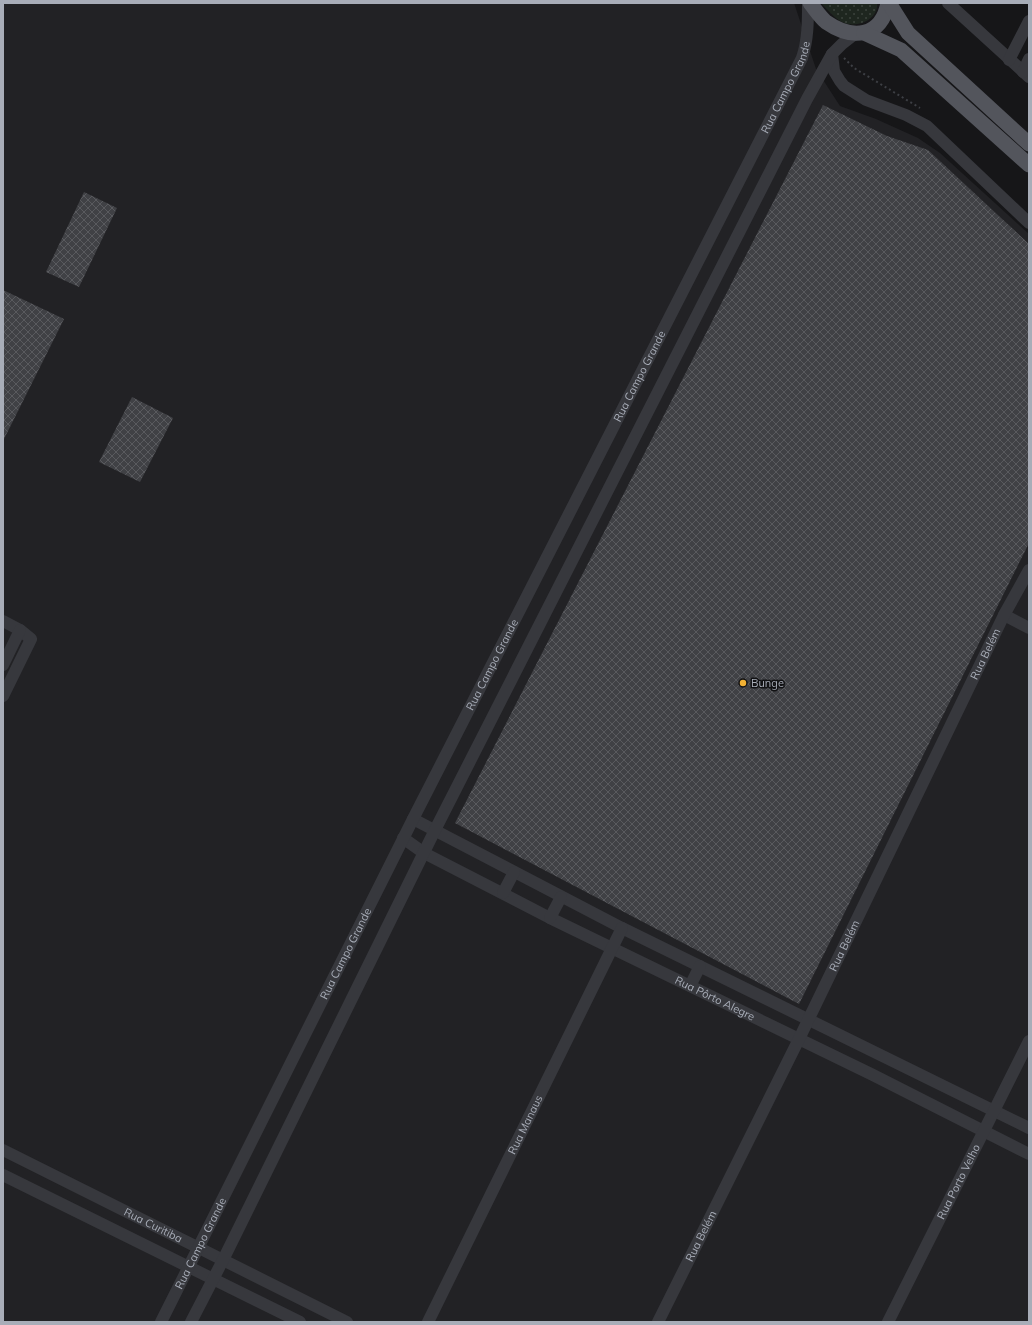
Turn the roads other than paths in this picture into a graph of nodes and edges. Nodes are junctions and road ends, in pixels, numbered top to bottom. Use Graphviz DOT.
graph roads {
  1 [pos="809,3"];
  2 [pos="888,3"];
  3 [pos="948,3"];
  4 [pos="1029,21"];
  5 [pos="860,33"];
  6 [pos="832,54"];
  7 [pos="1009,60"];
  8 [pos="1029,60"];
  9 [pos="1026,74"];
  10 [pos="1029,144"];
  11 [pos="1029,165"];
  12 [pos="1029,223"];
  13 [pos="1029,570"];
  14 [pos="1004,615"];
  15 [pos="3,622"];
  16 [pos="1029,628"];
  17 [pos="20,630"];
  18 [pos="3,665"];
  19 [pos="3,696"];
  20 [pos="413,819"];
  21 [pos="435,830"];
  22 [pos="403,838"];
  23 [pos="424,853"];
  24 [pos="514,872"];
  25 [pos="503,893"];
  26 [pos="562,897"];
  27 [pos="550,918"];
  28 [pos="622,928"];
  29 [pos="613,948"];
  30 [pos="700,966"];
  31 [pos="690,986"];
  32 [pos="808,1019"];
  33 [pos="799,1039"];
  34 [pos="1029,1041"];
  35 [pos="882,1055"];
  36 [pos="873,1075"];
  37 [pos="994,1111"];
  38 [pos="1029,1128"];
  39 [pos="984,1131"];
  40 [pos="3,1150"];
  41 [pos="1029,1154"];
  42 [pos="3,1175"];
  43 [pos="198,1248"];
  44 [pos="223,1260"];
  45 [pos="188,1267"];
  46 [pos="213,1279"];
  47 [pos="271,1284"];
  48 [pos="260,1302"];
  49 [pos="161,1322"];
  50 [pos="191,1322"];
  51 [pos="300,1322"];
  52 [pos="347,1322"];
  53 [pos="428,1322"];
  54 [pos="658,1322"];
  55 [pos="888,1322"];
  1 -- 5 [label="main road"];
  1 -- 20 [label="street, Rua Campo Grande"];
  2 -- 5 [label="main road"];
  2 -- 10 [label="main road"];
  3 -- 7 [label="street"];
  4 -- 7 [label="street"];
  5 -- 6 [label="street"];
  5 -- 11 [label="main road"];
  6 -- 12 [label="street"];
  6 -- 21 [label="street"];
  7 -- 9 [label="street"];
  8 -- 9 [label="street"];
  13 -- 14 [label="street, Rua Belém"];
  14 -- 16 [label="street"];
  14 -- 32 [label="street, Rua Belém"];
  15 -- 17 [label="street"];
  17 -- 18 [label="street"];
  17 -- 19 [label="street"];
  20 -- 21 [label="street, Rua Pôrto Alegre"];
  20 -- 22 [label="street, Rua Campo Grande"];
  21 -- 23 [label="street"];
  21 -- 24 [label="street, Rua Pôrto Alegre"];
  22 -- 23 [label="street, Rua Pôrto Alegre"];
  22 -- 43 [label="street, Rua Campo Grande"];
  23 -- 25 [label="street, Rua Pôrto Alegre"];
  23 -- 44 [label="street"];
  24 -- 25 [label="street"];
  24 -- 26 [label="street, Rua Pôrto Alegre"];
  25 -- 27 [label="street, Rua Pôrto Alegre"];
  26 -- 27 [label="street"];
  26 -- 28 [label="street, Rua Pôrto Alegre"];
  27 -- 29 [label="street, Rua Pôrto Alegre"];
  28 -- 29 [label="street, Rua Manaus"];
  28 -- 30 [label="street, Rua Pôrto Alegre"];
  29 -- 31 [label="street, Rua Pôrto Alegre"];
  29 -- 53 [label="street, Rua Manaus"];
  30 -- 31 [label="street"];
  30 -- 32 [label="street, Rua Pôrto Alegre"];
  31 -- 33 [label="street, Rua Pôrto Alegre"];
  32 -- 33 [label="street, Rua Belém"];
  32 -- 35 [label="street, Rua Pôrto Alegre"];
  33 -- 36 [label="street, Rua Pôrto Alegre"];
  33 -- 54 [label="street, Rua Belém"];
  34 -- 37 [label="street, Rua Porto Velho"];
  35 -- 36 [label="street"];
  35 -- 37 [label="street, Rua Pôrto Alegre"];
  36 -- 39 [label="street, Rua Pôrto Alegre"];
  37 -- 38 [label="street, Rua Pôrto Alegre"];
  37 -- 39 [label="street, Rua Porto Velho"];
  39 -- 41 [label="street, Rua Pôrto Alegre"];
  39 -- 55 [label="street, Rua Porto Velho"];
  40 -- 43 [label="street, Rua Curitiba"];
  42 -- 45 [label="street, Rua Curitiba"];
  43 -- 44 [label="street, Rua Curitiba"];
  43 -- 45 [label="street, Rua Campo Grande"];
  44 -- 46 [label="street"];
  44 -- 47 [label="street, Rua Curitiba"];
  45 -- 46 [label="street, Rua Curitiba"];
  45 -- 49 [label="street, Rua Campo Grande"];
  46 -- 48 [label="street, Rua Curitiba"];
  46 -- 50 [label="street"];
  47 -- 48 [label="street"];
  47 -- 52 [label="street, Rua Curitiba"];
  48 -- 51 [label="street, Rua Curitiba"];
}
